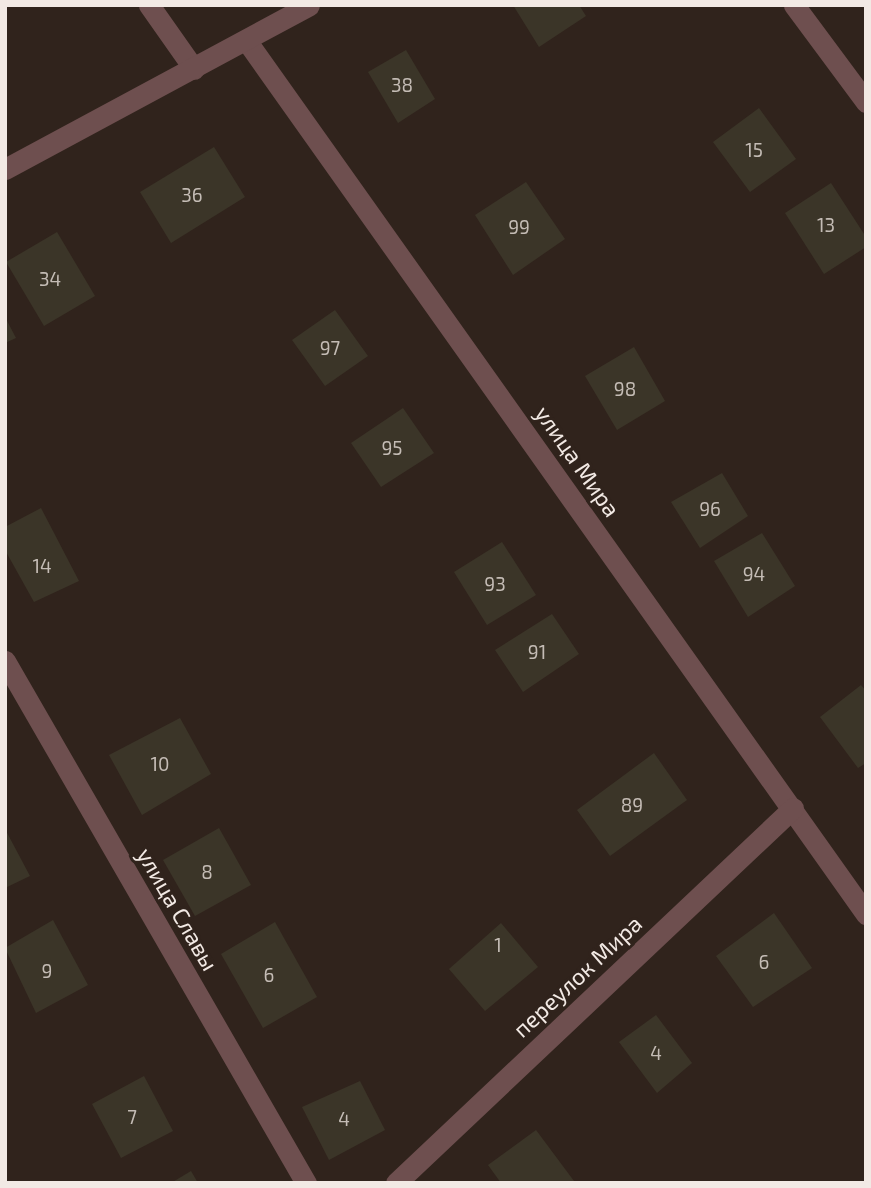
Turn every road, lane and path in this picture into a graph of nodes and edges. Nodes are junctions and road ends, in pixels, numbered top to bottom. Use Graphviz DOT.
graph roads {
  1 [pos="149,5"];
  2 [pos="309,5"];
  3 [pos="794,5"];
  4 [pos="246,40"];
  5 [pos="194,69"];
  6 [pos="866,102"];
  7 [pos="5,169"];
  8 [pos="5,661"];
  9 [pos="793,808"];
  10 [pos="866,914"];
  11 [pos="306,1183"];
  12 [pos="397,1183"];
  1 -- 5 [label="street"];
  2 -- 4 [label="street"];
  3 -- 6 [label="street"];
  4 -- 5 [label="street"];
  4 -- 9 [label="street, улица Мира"];
  5 -- 7 [label="street"];
  8 -- 11 [label="street, улица Славы"];
  9 -- 10 [label="street, улица Мира"];
  9 -- 12 [label="street, переулок Мира"];
}
